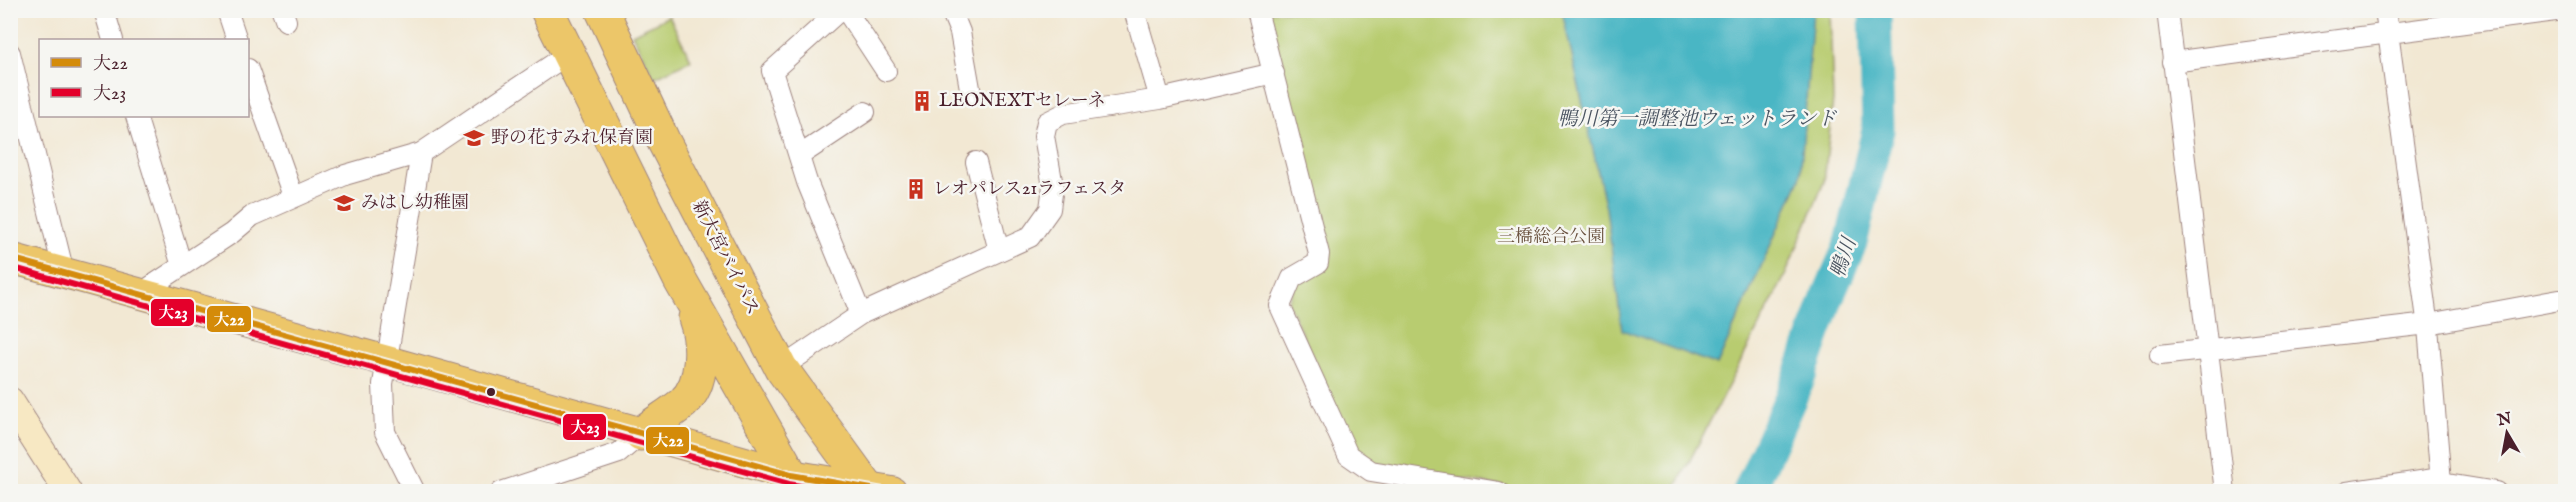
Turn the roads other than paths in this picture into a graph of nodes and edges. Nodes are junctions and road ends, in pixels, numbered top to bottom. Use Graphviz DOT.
graph roads {
  1 [pos="104,10"];
  2 [pos="226,10"];
  3 [pos="547,10"];
  4 [pos="602,10"];
  5 [pos="840,10"];
  6 [pos="846,10"];
  7 [pos="951,10"];
  8 [pos="1134,10"];
  9 [pos="1257,10"];
  10 [pos="2166,10"];
  11 [pos="2385,10"];
  12 [pos="2564,10"];
  13 [pos="2388,33"];
  14 [pos="113,39"];
  15 [pos="237,39"];
  16 [pos="10,53"];
  17 [pos="568,54"];
  18 [pos="2172,62"];
  19 [pos="886,71"];
  20 [pos="249,72"];
  21 [pos="1274,73"];
  22 [pos="971,94"];
  23 [pos="1160,99"];
  24 [pos="865,112"];
  25 [pos="136,117"];
  26 [pos="421,153"];
  27 [pos="799,156"];
  28 [pos="976,162"];
  29 [pos="293,196"];
  30 [pos="999,251"];
  31 [pos="10,258"];
  32 [pos="182,266"];
  33 [pos="64,273"];
  34 [pos="680,280"];
  35 [pos="141,292"];
  36 [pos="2565,301"];
  37 [pos="861,314"];
  38 [pos="2427,324"];
  39 [pos="2208,351"];
  40 [pos="2160,355"];
  41 [pos="387,361"];
  42 [pos="781,368"];
  43 [pos="10,401"];
  44 [pos="641,434"];
  45 [pos="796,483"];
  46 [pos="2442,484"];
  47 [pos="877,490"];
  48 [pos="68,492"];
  49 [pos="415,492"];
  50 [pos="501,492"];
  51 [pos="1499,492"];
  52 [pos="2225,492"];
  53 [pos="2347,492"];
  54 [pos="2497,492"];
  1 -- 14 [label="street"];
  2 -- 15 [label="street"];
  3 -- 17 [label="highway"];
  4 -- 42 [label="highway, 新大宮バイパス"];
  5 -- 27 [label="street"];
  6 -- 19 [label="street"];
  7 -- 22 [label="street"];
  8 -- 23 [label="street"];
  9 -- 21 [label="street"];
  10 -- 18 [label="street"];
  11 -- 13 [label="street"];
  12 -- 13 [label="street"];
  13 -- 18 [label="street"];
  13 -- 38 [label="street"];
  16 -- 33 [label="street"];
  17 -- 26 [label="street"];
  17 -- 34 [label="highway"];
  18 -- 39 [label="street"];
  20 -- 29 [label="street"];
  21 -- 23 [label="street"];
  21 -- 51 [label="street"];
  23 -- 30 [label="street"];
  24 -- 27 [label="street"];
  25 -- 32 [label="street"];
  26 -- 29 [label="street"];
  26 -- 41 [label="street"];
  27 -- 37 [label="street"];
  28 -- 30 [label="street"];
  29 -- 32 [label="street"];
  30 -- 37 [label="street"];
  31 -- 33 [label="main road"];
  32 -- 35 [label="street"];
  33 -- 35 [label="main road"];
  34 -- 44 [label="highway"];
  34 -- 45 [label="highway"];
  35 -- 41 [label="main road"];
  36 -- 38 [label="street"];
  37 -- 42 [label="street"];
  38 -- 39 [label="street"];
  38 -- 46 [label="street"];
  39 -- 40 [label="street"];
  39 -- 52 [label="street"];
  41 -- 44 [label="main road"];
  41 -- 49 [label="street"];
  42 -- 47 [label="highway, 新大宮バイパス"];
  43 -- 48 [label="main road"];
  44 -- 45 [label="main road"];
  44 -- 50 [label="street"];
  45 -- 47 [label="main road"];
  46 -- 53 [label="street"];
  46 -- 54 [label="street"];
}
